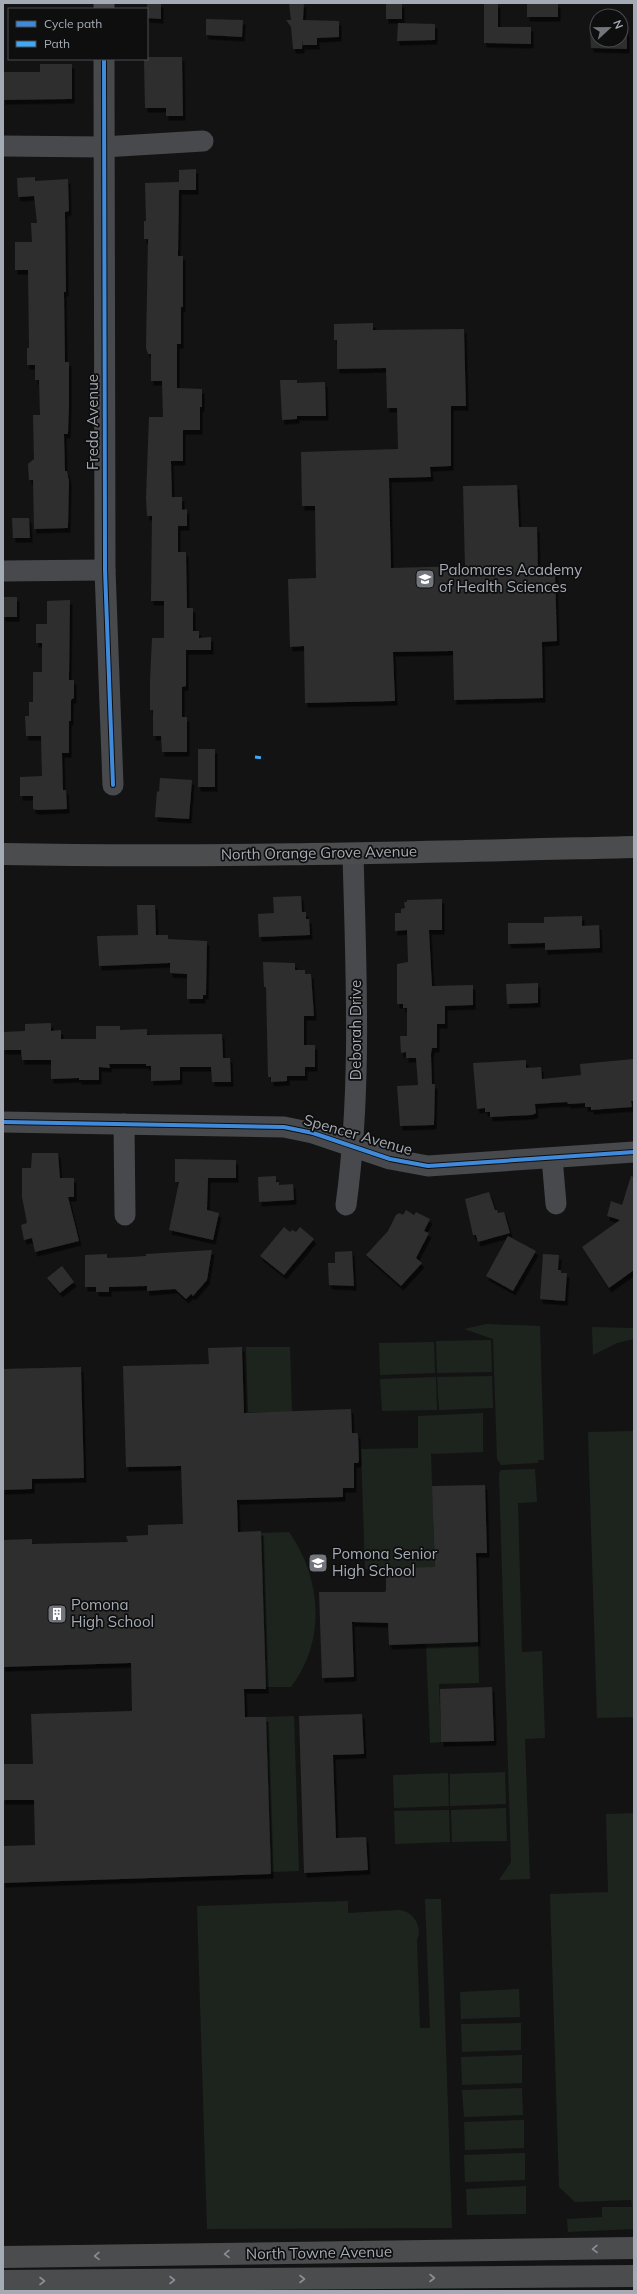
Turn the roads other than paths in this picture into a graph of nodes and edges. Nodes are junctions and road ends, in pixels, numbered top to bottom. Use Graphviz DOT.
graph roads {
  1 [pos="104,60"];
  2 [pos="203,141"];
  3 [pos="3,146"];
  4 [pos="103,147"];
  5 [pos="3,570"];
  6 [pos="105,570"];
  7 [pos="113,784"];
  8 [pos="634,847"];
  9 [pos="3,854"];
  10 [pos="353,854"];
  11 [pos="3,1122"];
  12 [pos="124,1124"];
  13 [pos="352,1146"];
  14 [pos="634,1152"];
  15 [pos="552,1158"];
  16 [pos="556,1204"];
  17 [pos="346,1205"];
  18 [pos="125,1215"];
  19 [pos="634,2248"];
  20 [pos="3,2257"];
  21 [pos="634,2276"];
  22 [pos="3,2281"];
  1 -- 4 [label="street, Freda Avenue"];
  2 -- 4 [label="street"];
  3 -- 4 [label="street"];
  4 -- 6 [label="street, Freda Avenue"];
  5 -- 6 [label="street"];
  6 -- 7 [label="street, Freda Avenue"];
  8 -- 10 [label="main road, North Orange Grove Avenue"];
  9 -- 10 [label="main road, North Orange Grove Avenue"];
  10 -- 13 [label="street, Deborah Drive"];
  11 -- 12 [label="street, Spencer Avenue"];
  12 -- 13 [label="street, Spencer Avenue"];
  12 -- 18 [label="street"];
  13 -- 15 [label="street, Spencer Avenue"];
  13 -- 17 [label="street, Deborah Drive"];
  14 -- 15 [label="street, Spencer Avenue"];
  15 -- 16 [label="street"];
  19 -- 20 [label="main road, North Towne Avenue, one-way"];
  22 -- 21 [label="main road, North Towne Avenue, one-way"];
}
